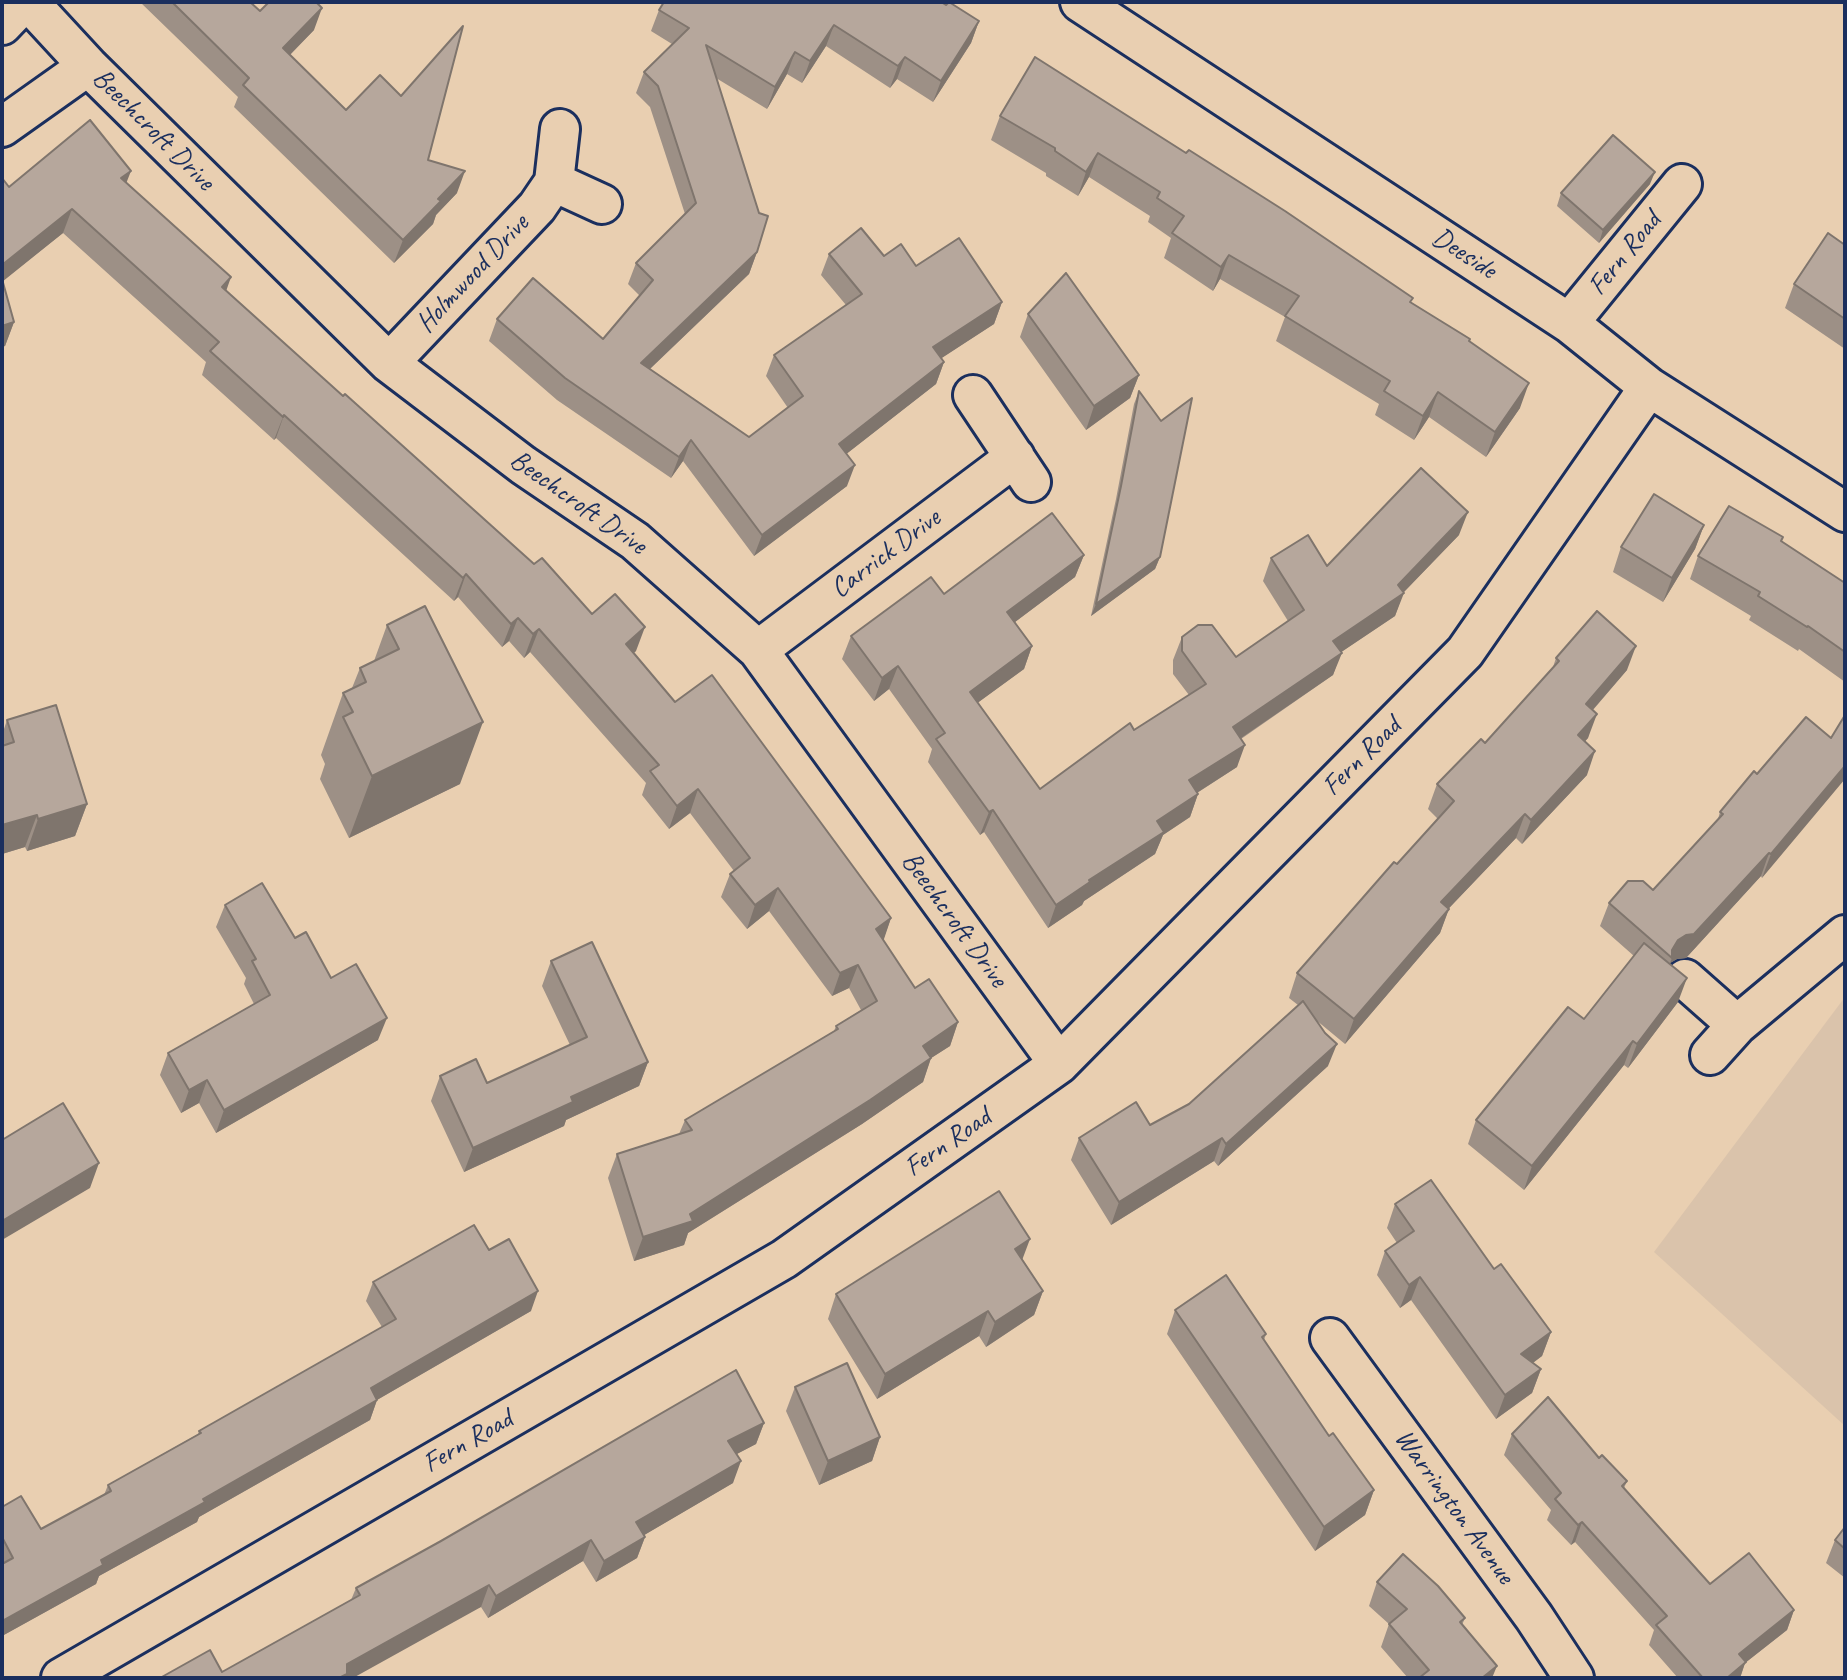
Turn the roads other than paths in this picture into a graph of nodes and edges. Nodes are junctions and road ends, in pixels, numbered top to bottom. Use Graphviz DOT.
graph roads {
  1 [pos="27,2"];
  2 [pos="1080,2"];
  3 [pos="2,26"];
  4 [pos="88,66"];
  5 [pos="2,127"];
  6 [pos="560,130"];
  7 [pos="554,183"];
  8 [pos="1682,184"];
  9 [pos="602,204"];
  10 [pos="1569,323"];
  11 [pos="389,363"];
  12 [pos="1649,387"];
  13 [pos="973,396"];
  14 [pos="1845,512"];
  15 [pos="758,650"];
  16 [pos="1845,935"];
  17 [pos="1685,979"];
  18 [pos="1737,1024"];
  19 [pos="1710,1055"];
  20 [pos="1059,1064"];
  21 [pos="1330,1338"];
  22 [pos="61,1678"];
  23 [pos="1574,1678"];
  1 -- 3 [label="street, Beechcroft Drive"];
  1 -- 4 [label="street, Beechcroft Drive"];
  2 -- 10 [label="street, Deeside"];
  4 -- 5 [label="street"];
  4 -- 11 [label="street, Beechcroft Drive"];
  6 -- 7 [label="street"];
  7 -- 9 [label="street"];
  7 -- 11 [label="street, Holmwood Drive"];
  8 -- 10 [label="street, Fern Road"];
  10 -- 12 [label="street, Deeside"];
  11 -- 15 [label="street, Beechcroft Drive"];
  12 -- 14 [label="street, Deeside"];
  12 -- 20 [label="street, Fern Road"];
  13 -- 15 [label="street, Carrick Drive"];
  15 -- 20 [label="street, Beechcroft Drive"];
  16 -- 18 [label="street"];
  17 -- 18 [label="street"];
  18 -- 19 [label="street"];
  20 -- 22 [label="street, Fern Road"];
  21 -- 23 [label="street, Warrington Avenue"];
}
